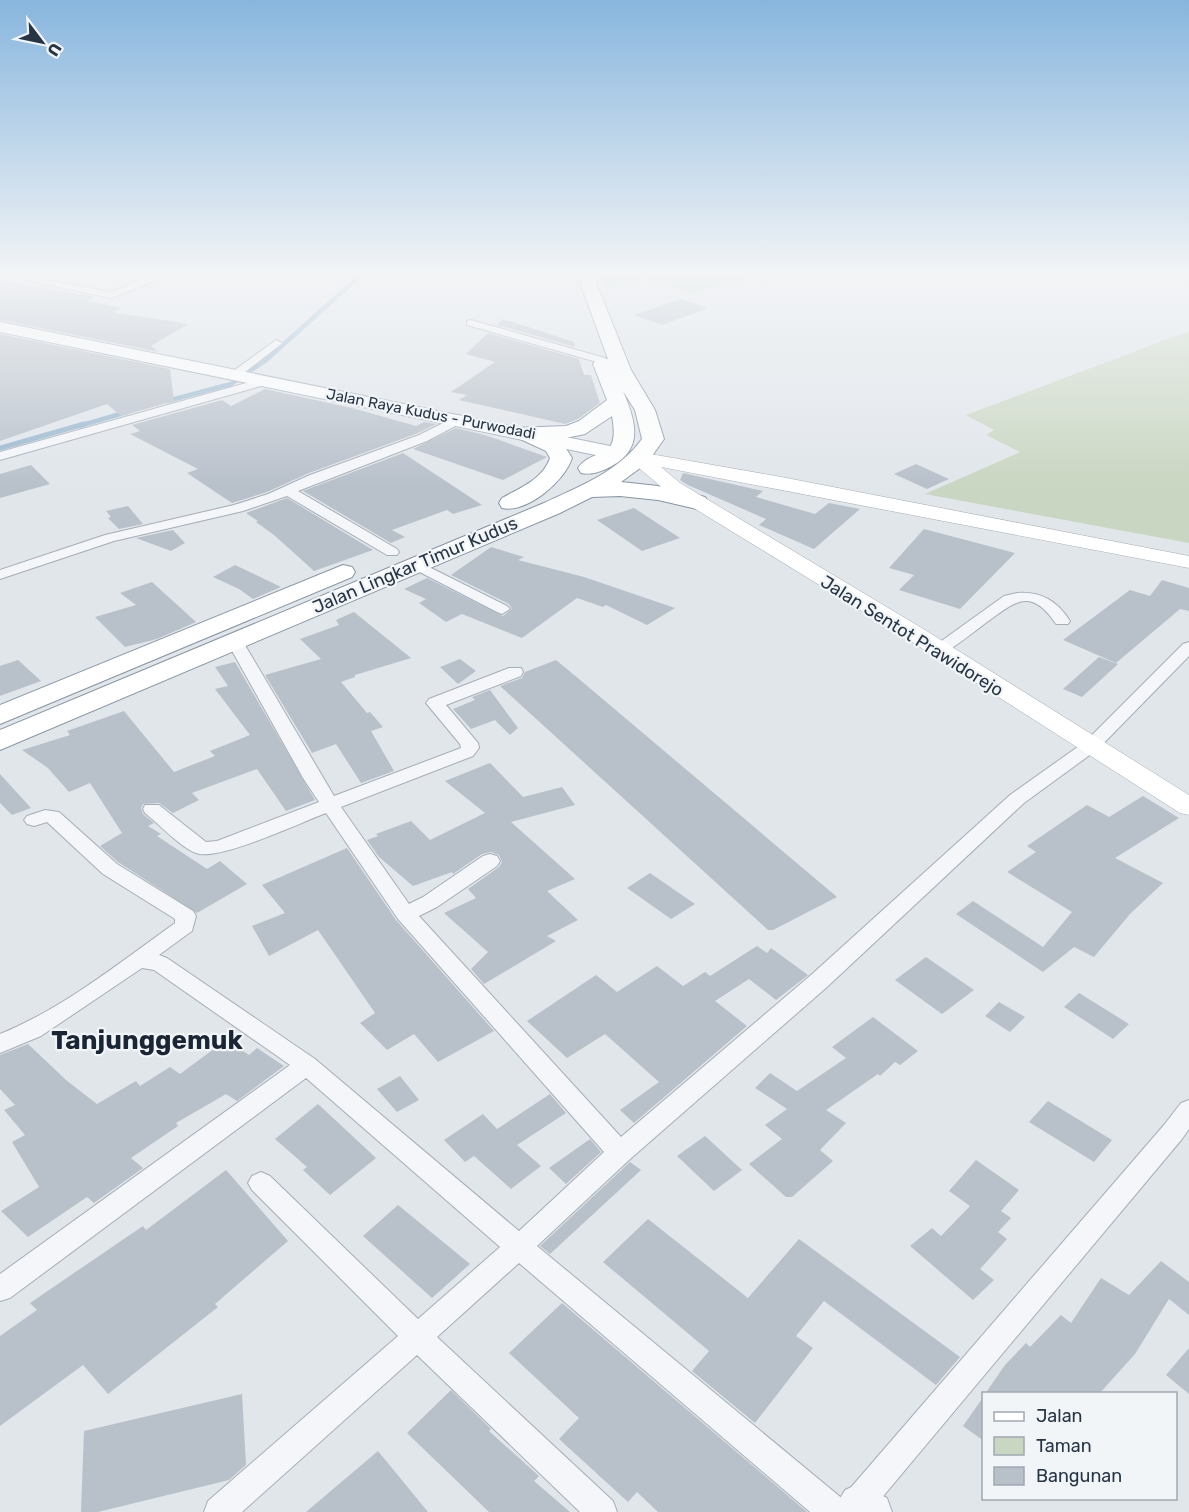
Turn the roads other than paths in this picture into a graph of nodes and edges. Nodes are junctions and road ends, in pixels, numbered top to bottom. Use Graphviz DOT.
graph roads {
  1 [pos="92,346"];
  2 [pos="273,346"];
  3 [pos="550,346"];
  4 [pos="596,346"];
  5 [pos="612,346"];
  6 [pos="601,360"];
  7 [pos="237,375"];
  8 [pos="261,381"];
  9 [pos="616,403"];
  10 [pos="459,419"];
  11 [pos="521,432"];
  12 [pos="615,453"];
  13 [pos="0,456"];
  14 [pos="639,459"];
  15 [pos="286,490"];
  16 [pos="586,492"];
  17 [pos="510,502"];
  18 [pos="697,502"];
  19 [pos="392,552"];
  20 [pos="1189,562"];
  21 [pos="415,564"];
  22 [pos="0,575"];
  23 [pos="502,609"];
  24 [pos="1062,621"];
  25 [pos="234,640"];
  26 [pos="1189,647"];
  27 [pos="939,650"];
  28 [pos="515,672"];
  29 [pos="0,715"];
  30 [pos="0,741"];
  31 [pos="1092,745"];
  32 [pos="329,804"];
  33 [pos="1189,807"];
  34 [pos="152,809"];
  35 [pos="34,820"];
  36 [pos="490,861"];
  37 [pos="405,914"];
  38 [pos="138,960"];
  39 [pos="0,1044"];
  40 [pos="307,1065"];
  41 [pos="1189,1110"];
  42 [pos="620,1153"];
  43 [pos="261,1183"];
  44 [pos="519,1247"];
  45 [pos="0,1289"];
  46 [pos="417,1337"];
  47 [pos="854,1510"];
  48 [pos="219,1512"];
  49 [pos="602,1512"];
  1 -- 7 [label="main road, Jalan Raya Kudus - Purwodadi"];
  2 -- 7 [label="street"];
  3 -- 6 [label="street"];
  4 -- 6 [label="highway"];
  5 -- 14 [label="highway, Jalan Lingkar Timur Kudus"];
  6 -- 9 [label="highway"];
  7 -- 8 [label="main road, Jalan Raya Kudus - Purwodadi"];
  8 -- 10 [label="main road, Jalan Raya Kudus - Purwodadi"];
  8 -- 13 [label="street"];
  9 -- 11 [label="highway"];
  9 -- 12 [label="highway"];
  10 -- 11 [label="main road, Jalan Raya Kudus - Purwodadi"];
  10 -- 15 [label="street"];
  11 -- 12 [label="main road, Jalan Raya Kudus - Purwodadi"];
  11 -- 17 [label="highway"];
  12 -- 14 [label="main road"];
  12 -- 17 [label="highway, Jalan Lingkar Timur Kudus"];
  14 -- 16 [label="highway, Jalan Lingkar Timur Kudus"];
  14 -- 18 [label="main road, Jalan Sentot Prawidorejo"];
  14 -- 20 [label="main road"];
  15 -- 19 [label="street"];
  15 -- 22 [label="street"];
  16 -- 18 [label="highway"];
  16 -- 21 [label="highway, Jalan Lingkar Timur Kudus"];
  17 -- 19 [label="highway, Jalan Lingkar Timur Kudus"];
  18 -- 27 [label="main road, Jalan Sentot Prawidorejo"];
  19 -- 29 [label="highway, Jalan Lingkar Timur Kudus"];
  21 -- 23 [label="street"];
  21 -- 25 [label="highway, Jalan Lingkar Timur Kudus"];
  24 -- 27 [label="street"];
  25 -- 30 [label="highway, Jalan Lingkar Timur Kudus"];
  25 -- 32 [label="street"];
  26 -- 31 [label="street"];
  27 -- 31 [label="main road, Jalan Sentot Prawidorejo"];
  28 -- 32 [label="street"];
  31 -- 33 [label="main road, Jalan Sentot Prawidorejo"];
  31 -- 42 [label="street"];
  32 -- 34 [label="street"];
  32 -- 37 [label="street"];
  35 -- 38 [label="street"];
  36 -- 37 [label="street"];
  37 -- 42 [label="street"];
  38 -- 39 [label="street"];
  38 -- 40 [label="street"];
  40 -- 44 [label="street"];
  40 -- 45 [label="street"];
  41 -- 47 [label="street"];
  42 -- 44 [label="street"];
  43 -- 46 [label="street"];
  44 -- 46 [label="street"];
  44 -- 47 [label="street"];
  46 -- 48 [label="street"];
  46 -- 49 [label="street"];
}
